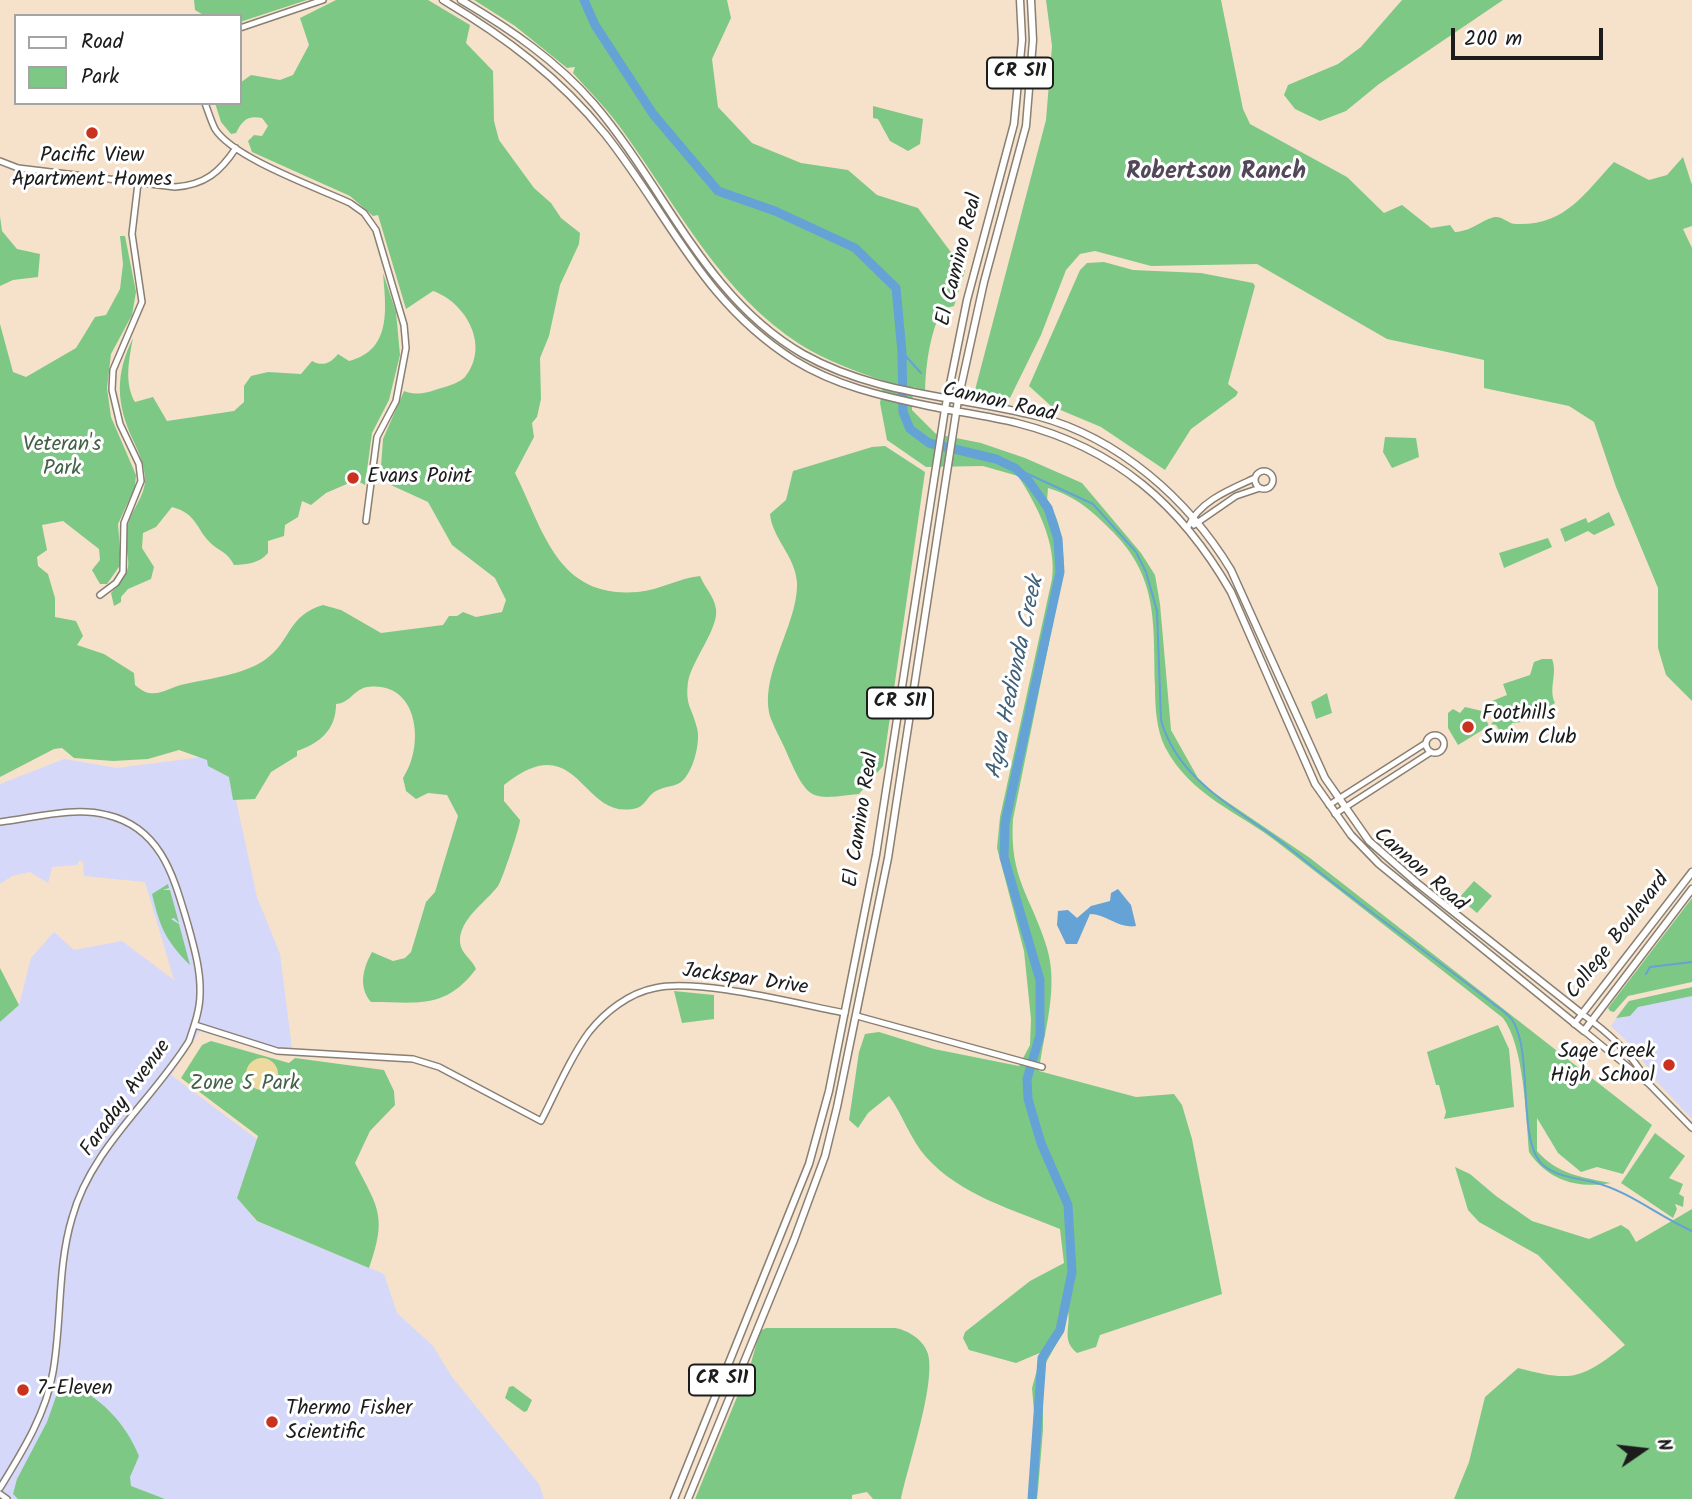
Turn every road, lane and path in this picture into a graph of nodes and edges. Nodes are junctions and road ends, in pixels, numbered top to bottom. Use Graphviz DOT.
graph roads {
  1 [pos="323,0"];
  2 [pos="443,0"];
  3 [pos="461,0"];
  4 [pos="1020,0"];
  5 [pos="1031,0"];
  6 [pos="242,27"];
  7 [pos="206,105"];
  8 [pos="236,148"];
  9 [pos="0,161"];
  10 [pos="138,183"];
  11 [pos="947,398"];
  12 [pos="958,400"];
  13 [pos="945,409"];
  14 [pos="957,412"];
  15 [pos="1255,478"];
  16 [pos="1260,488"];
  17 [pos="1193,516"];
  18 [pos="366,521"];
  19 [pos="1199,523"];
  20 [pos="1188,527"];
  21 [pos="100,595"];
  22 [pos="1426,743"];
  23 [pos="1431,752"];
  24 [pos="1338,799"];
  25 [pos="1329,806"];
  26 [pos="1344,807"];
  27 [pos="1335,814"];
  28 [pos="0,822"];
  29 [pos="1692,872"];
  30 [pos="1692,889"];
  31 [pos="845,1013"];
  32 [pos="1582,1014"];
  33 [pos="857,1016"];
  34 [pos="1591,1021"];
  35 [pos="1574,1024"];
  36 [pos="195,1025"];
  37 [pos="1587,1034"];
  38 [pos="1042,1067"];
  39 [pos="1649,1084"];
  40 [pos="1692,1128"];
  41 [pos="0,1488"];
  42 [pos="0,1494"];
  43 [pos="7,1499"];
  44 [pos="674,1499"];
  45 [pos="688,1499"];
  1 -- 6 [label="street"];
  2 -- 13 [label="main road, Cannon Road"];
  3 -- 11 [label="main road, Cannon Road"];
  4 -- 11 [label="main road, El Camino Real / CR S11"];
  5 -- 12 [label="main road, El Camino Real / CR S11"];
  7 -- 8 [label="street"];
  8 -- 10 [label="street"];
  8 -- 18 [label="street"];
  9 -- 10 [label="street"];
  10 -- 21 [label="street"];
  11 -- 12 [label="main road, Cannon Road"];
  11 -- 13 [label="main road, El Camino Real / CR S11"];
  12 -- 14 [label="main road, El Camino Real / CR S11"];
  12 -- 17 [label="main road, Cannon Road"];
  13 -- 14 [label="main road, Cannon Road"];
  13 -- 31 [label="main road, El Camino Real / CR S11"];
  14 -- 20 [label="main road, Cannon Road"];
  14 -- 33 [label="main road, El Camino Real / CR S11"];
  15 -- 16 [label="street"];
  15 -- 16 [label="street"];
  15 -- 17 [label="street"];
  16 -- 19 [label="street"];
  17 -- 19 [label="main road, Cannon Road"];
  17 -- 20 [label="street"];
  19 -- 20 [label="street"];
  19 -- 24 [label="main road, Cannon Road"];
  20 -- 25 [label="main road, Cannon Road"];
  22 -- 23 [label="street"];
  22 -- 23 [label="street"];
  22 -- 24 [label="street"];
  23 -- 26 [label="street"];
  24 -- 25 [label="street"];
  24 -- 26 [label="main road, Cannon Road"];
  25 -- 27 [label="main road, Cannon Road"];
  26 -- 27 [label="street"];
  26 -- 32 [label="main road, Cannon Road"];
  27 -- 35 [label="main road, Cannon Road"];
  28 -- 36 [label="street, Faraday Avenue"];
  29 -- 32 [label="main road, College Boulevard"];
  30 -- 34 [label="main road, College Boulevard"];
  31 -- 36 [label="street, Jackspar Drive"];
  31 -- 44 [label="main road, El Camino Real / CR S11"];
  32 -- 34 [label="street, Cannon Road"];
  32 -- 35 [label="street, College Boulevard"];
  33 -- 38 [label="street"];
  33 -- 45 [label="main road, El Camino Real / CR S11"];
  34 -- 37 [label="main road, College Boulevard"];
  34 -- 39 [label="street, Cannon Road"];
  35 -- 37 [label="main road, Cannon Road"];
  36 -- 41 [label="street, Faraday Avenue"];
  37 -- 39 [label="street"];
  39 -- 40 [label="street"];
  42 -- 43 [label="street"];
}
